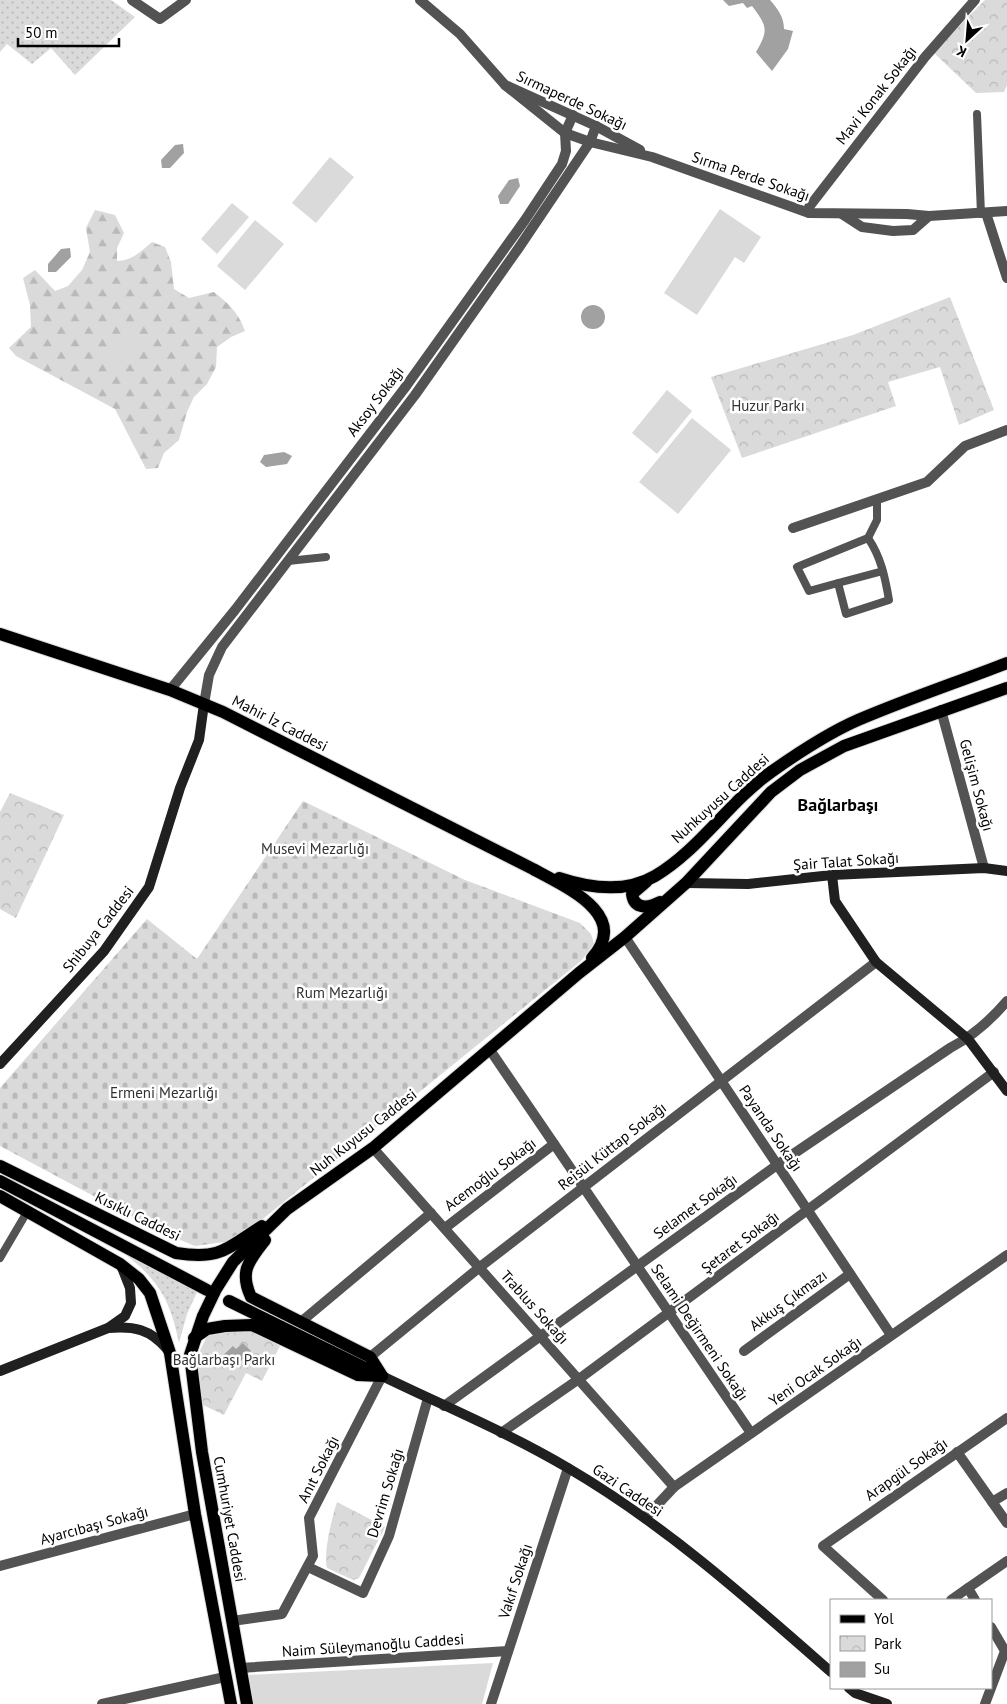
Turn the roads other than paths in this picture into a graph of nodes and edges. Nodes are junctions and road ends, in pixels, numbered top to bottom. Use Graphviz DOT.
graph roads {
  1 [pos="132,0"];
  2 [pos="186,0"];
  3 [pos="420,0"];
  4 [pos="975,0"];
  5 [pos="505,86"];
  6 [pos="977,114"];
  7 [pos="573,115"];
  8 [pos="596,126"];
  9 [pos="565,133"];
  10 [pos="590,142"];
  11 [pos="652,156"];
  12 [pos="1007,212"];
  13 [pos="809,213"];
  14 [pos="842,214"];
  15 [pos="984,214"];
  16 [pos="929,216"];
  17 [pos="1007,278"];
  18 [pos="1007,430"];
  19 [pos="877,499"];
  20 [pos="793,528"];
  21 [pos="868,538"];
  22 [pos="326,557"];
  23 [pos="288,560"];
  24 [pos="883,571"];
  25 [pos="838,583"];
  26 [pos="0,632"];
  27 [pos="1007,663"];
  28 [pos="1007,688"];
  29 [pos="170,690"];
  30 [pos="204,704"];
  31 [pos="941,710"];
  32 [pos="984,868"];
  33 [pos="533,869"];
  34 [pos="1007,871"];
  35 [pos="832,875"];
  36 [pos="654,876"];
  37 [pos="686,883"];
  38 [pos="670,896"];
  39 [pos="625,938"];
  40 [pos="876,962"];
  41 [pos="579,973"];
  42 [pos="1007,1001"];
  43 [pos="968,1039"];
  44 [pos="490,1050"];
  45 [pos="0,1064"];
  46 [pos="994,1072"];
  47 [pos="721,1081"];
  48 [pos="1007,1091"];
  49 [pos="554,1144"];
  50 [pos="373,1148"];
  51 [pos="777,1165"];
  52 [pos="0,1166"];
  53 [pos="0,1181"];
  54 [pos="583,1187"];
  55 [pos="0,1196"];
  56 [pos="287,1209"];
  57 [pos="807,1210"];
  58 [pos="27,1212"];
  59 [pos="431,1213"];
  60 [pos="445,1228"];
  61 [pos="1007,1255"];
  62 [pos="0,1258"];
  63 [pos="120,1264"];
  64 [pos="637,1266"];
  65 [pos="480,1267"];
  66 [pos="850,1274"];
  67 [pos="207,1290"];
  68 [pos="229,1301"];
  69 [pos="669,1313"];
  70 [pos="302,1321"];
  71 [pos="108,1328"];
  72 [pos="541,1336"];
  73 [pos="891,1336"];
  74 [pos="194,1338"];
  75 [pos="744,1351"];
  76 [pos="170,1353"];
  77 [pos="370,1358"];
  78 [pos="0,1370"];
  79 [pos="382,1376"];
  80 [pos="579,1379"];
  81 [pos="428,1398"];
  82 [pos="444,1406"];
  83 [pos="1007,1418"];
  84 [pos="502,1433"];
  85 [pos="751,1434"];
  86 [pos="957,1452"];
  87 [pos="568,1468"];
  88 [pos="674,1487"];
  89 [pos="1007,1493"];
  90 [pos="992,1502"];
  91 [pos="195,1514"];
  92 [pos="645,1518"];
  93 [pos="1007,1523"];
  94 [pos="1007,1561"];
  95 [pos="0,1566"];
  96 [pos="308,1567"];
  97 [pos="968,1588"];
  98 [pos="882,1599"];
  99 [pos="952,1599"];
  100 [pos="974,1599"];
  101 [pos="232,1621"];
  102 [pos="992,1629"];
  103 [pos="992,1647"];
  104 [pos="508,1651"];
  105 [pos="1005,1651"];
  106 [pos="240,1668"];
  107 [pos="830,1671"];
  108 [pos="226,1677"];
  109 [pos="992,1685"];
  110 [pos="850,1689"];
  111 [pos="991,1689"];
  112 [pos="102,1704"];
  113 [pos="230,1704"];
  114 [pos="247,1704"];
  115 [pos="491,1704"];
  116 [pos="887,1704"];
  117 [pos="985,1704"];
  1 -- 2 [label="street"];
  3 -- 5 [label="street, Sırmaperde Sokağı"];
  4 -- 13 [label="street, Mavi Konak Sokağı"];
  5 -- 7 [label="street, Sırmaperde Sokağı"];
  5 -- 9 [label="street"];
  6 -- 15 [label="lane"];
  7 -- 8 [label="street, Sırmaperde Sokağı"];
  7 -- 9 [label="street, Aksoy Sokağı"];
  8 -- 10 [label="street, Aksoy Sokağı"];
  8 -- 11 [label="street, Sırmaperde Sokağı"];
  9 -- 10 [label="street"];
  9 -- 29 [label="street, Aksoy Sokağı"];
  10 -- 11 [label="street"];
  10 -- 23 [label="street, Aksoy Sokağı"];
  11 -- 13 [label="street, Sırma Perde Sokağı"];
  12 -- 15 [label="street, Sırma Perde Sokağı"];
  13 -- 14 [label="street, Sırma Perde Sokağı"];
  14 -- 16 [label="street, Sırma Perde Sokağı"];
  14 -- 16 [label="street"];
  15 -- 16 [label="street, Sırma Perde Sokağı"];
  15 -- 17 [label="street"];
  18 -- 19 [label="street"];
  19 -- 20 [label="street"];
  19 -- 21 [label="lane"];
  21 -- 24 [label="lane"];
  21 -- 25 [label="lane"];
  22 -- 23 [label="lane"];
  23 -- 30 [label="street, Aksoy Sokağı"];
  24 -- 25 [label="lane"];
  24 -- 25 [label="lane"];
  26 -- 29 [label="main road, Mahir İz Caddesi"];
  27 -- 36 [label="main road, Nuhkuyusu Caddesi"];
  28 -- 31 [label="main road, Nuhkuyusu Caddesi"];
  29 -- 30 [label="main road, Mahir İz Caddesi"];
  30 -- 33 [label="main road, Mahir İz Caddesi"];
  30 -- 45 [label="street, Shibuya Caddesi"];
  31 -- 32 [label="street, Gelişim Sokağı"];
  31 -- 37 [label="main road, Nuhkuyusu Caddesi"];
  32 -- 34 [label="street, Şair Talat Sokağı"];
  32 -- 35 [label="street, Şair Talat Sokağı"];
  33 -- 36 [label="main road, Nuhkuyusu Caddesi"];
  33 -- 41 [label="main road"];
  35 -- 37 [label="street, Şair Talat Sokağı"];
  35 -- 40 [label="street"];
  36 -- 38 [label="main road"];
  37 -- 38 [label="main road, Nuhkuyusu Caddesi"];
  38 -- 39 [label="main road, Nuhkuyusu Caddesi"];
  39 -- 41 [label="main road, Nuhkuyusu Caddesi"];
  39 -- 47 [label="street, Payanda Sokağı"];
  40 -- 43 [label="street"];
  40 -- 47 [label="street, Reisül Küttap Sokağı"];
  41 -- 44 [label="main road, Nuh Kuyusu Caddesi"];
  42 -- 43 [label="street, Selamet Sokağı"];
  43 -- 46 [label="street"];
  43 -- 51 [label="street, Selamet Sokağı"];
  44 -- 49 [label="street, Selami Değirmeni Sokağı"];
  44 -- 50 [label="main road, Nuh Kuyusu Caddesi"];
  46 -- 48 [label="street"];
  46 -- 57 [label="street, Şetaret Sokağı"];
  47 -- 51 [label="street, Payanda Sokağı"];
  47 -- 54 [label="street, Reisül Küttap Sokağı"];
  49 -- 54 [label="street, Selami Değirmeni Sokağı"];
  49 -- 60 [label="street, Acemoğlu Sokağı"];
  50 -- 56 [label="main road, Nuh Kuyusu Caddesi"];
  50 -- 59 [label="street, Trablus Sokağı"];
  51 -- 57 [label="street, Payanda Sokağı"];
  51 -- 64 [label="street, Selamet Sokağı"];
  52 -- 56 [label="main road, Kısıklı Caddesi"];
  53 -- 67 [label="main road"];
  54 -- 64 [label="street, Selami Değirmeni Sokağı"];
  54 -- 65 [label="street, Reisül Küttap Sokağı"];
  55 -- 58 [label="main road"];
  56 -- 70 [label="main road"];
  56 -- 74 [label="main road, Nuh Kuyusu Caddesi"];
  57 -- 66 [label="street, Payanda Sokağı"];
  57 -- 69 [label="street, Şetaret Sokağı"];
  58 -- 62 [label="lane"];
  58 -- 63 [label="main road"];
  59 -- 60 [label="street, Trablus Sokağı"];
  59 -- 70 [label="street"];
  60 -- 65 [label="street, Trablus Sokağı"];
  61 -- 73 [label="street, Yeni Ocak Sokağı"];
  63 -- 71 [label="street"];
  63 -- 76 [label="main road"];
  64 -- 69 [label="street, Selami Değirmeni Sokağı"];
  64 -- 72 [label="street, Selamet Sokağı"];
  65 -- 72 [label="street, Trablus Sokağı"];
  65 -- 77 [label="street, Reisül Küttap Sokağı"];
  66 -- 73 [label="street, Payanda Sokağı"];
  66 -- 75 [label="street, Akkuş Çıkmazı"];
  68 -- 79 [label="main road"];
  69 -- 80 [label="street, Şetaret Sokağı"];
  69 -- 85 [label="street, Selami Değirmeni Sokağı"];
  70 -- 77 [label="main road"];
  71 -- 76 [label="street"];
  71 -- 78 [label="street"];
  72 -- 80 [label="street, Trablus Sokağı"];
  72 -- 82 [label="street, Selamet Sokağı"];
  73 -- 85 [label="street, Yeni Ocak Sokağı"];
  74 -- 79 [label="main road"];
  74 -- 101 [label="main road, Cumhuriyet Caddesi"];
  76 -- 91 [label="main road"];
  77 -- 79 [label="main road"];
  79 -- 81 [label="street, Gazi Caddesi"];
  79 -- 96 [label="street, Anıt Sokağı"];
  80 -- 84 [label="street, Şetaret Sokağı"];
  80 -- 88 [label="street, Trablus Sokağı"];
  81 -- 82 [label="street, Gazi Caddesi"];
  81 -- 96 [label="street, Devrim Sokağı"];
  82 -- 84 [label="street, Gazi Caddesi"];
  83 -- 86 [label="street, Arapgül Sokağı"];
  84 -- 87 [label="street, Gazi Caddesi"];
  85 -- 88 [label="street, Yeni Ocak Sokağı"];
  86 -- 90 [label="street"];
  86 -- 98 [label="street, Arapgül Sokağı"];
  87 -- 92 [label="street, Gazi Caddesi"];
  87 -- 104 [label="street, Vakıf Sokağı"];
  88 -- 92 [label="street, Yeni Ocak Sokağı"];
  89 -- 90 [label="street"];
  90 -- 93 [label="street"];
  91 -- 95 [label="street, Ayarcıbaşı Sokağı"];
  91 -- 108 [label="main road"];
  92 -- 107 [label="street, Gazi Caddesi"];
  94 -- 97 [label="street"];
  96 -- 101 [label="street, Anıt Sokağı"];
  97 -- 99 [label="street"];
  97 -- 100 [label="street"];
  101 -- 106 [label="main road, Cumhuriyet Caddesi"];
  102 -- 105 [label="street"];
  103 -- 105 [label="street"];
  104 -- 106 [label="street, Naim Süleymanoğlu Caddesi"];
  104 -- 115 [label="street, Vakıf Sokağı"];
  105 -- 109 [label="street"];
  106 -- 114 [label="main road, Cumhuriyet Caddesi"];
  108 -- 112 [label="street"];
  108 -- 113 [label="main road"];
  110 -- 116 [label="street"];
  111 -- 117 [label="street"];
}
